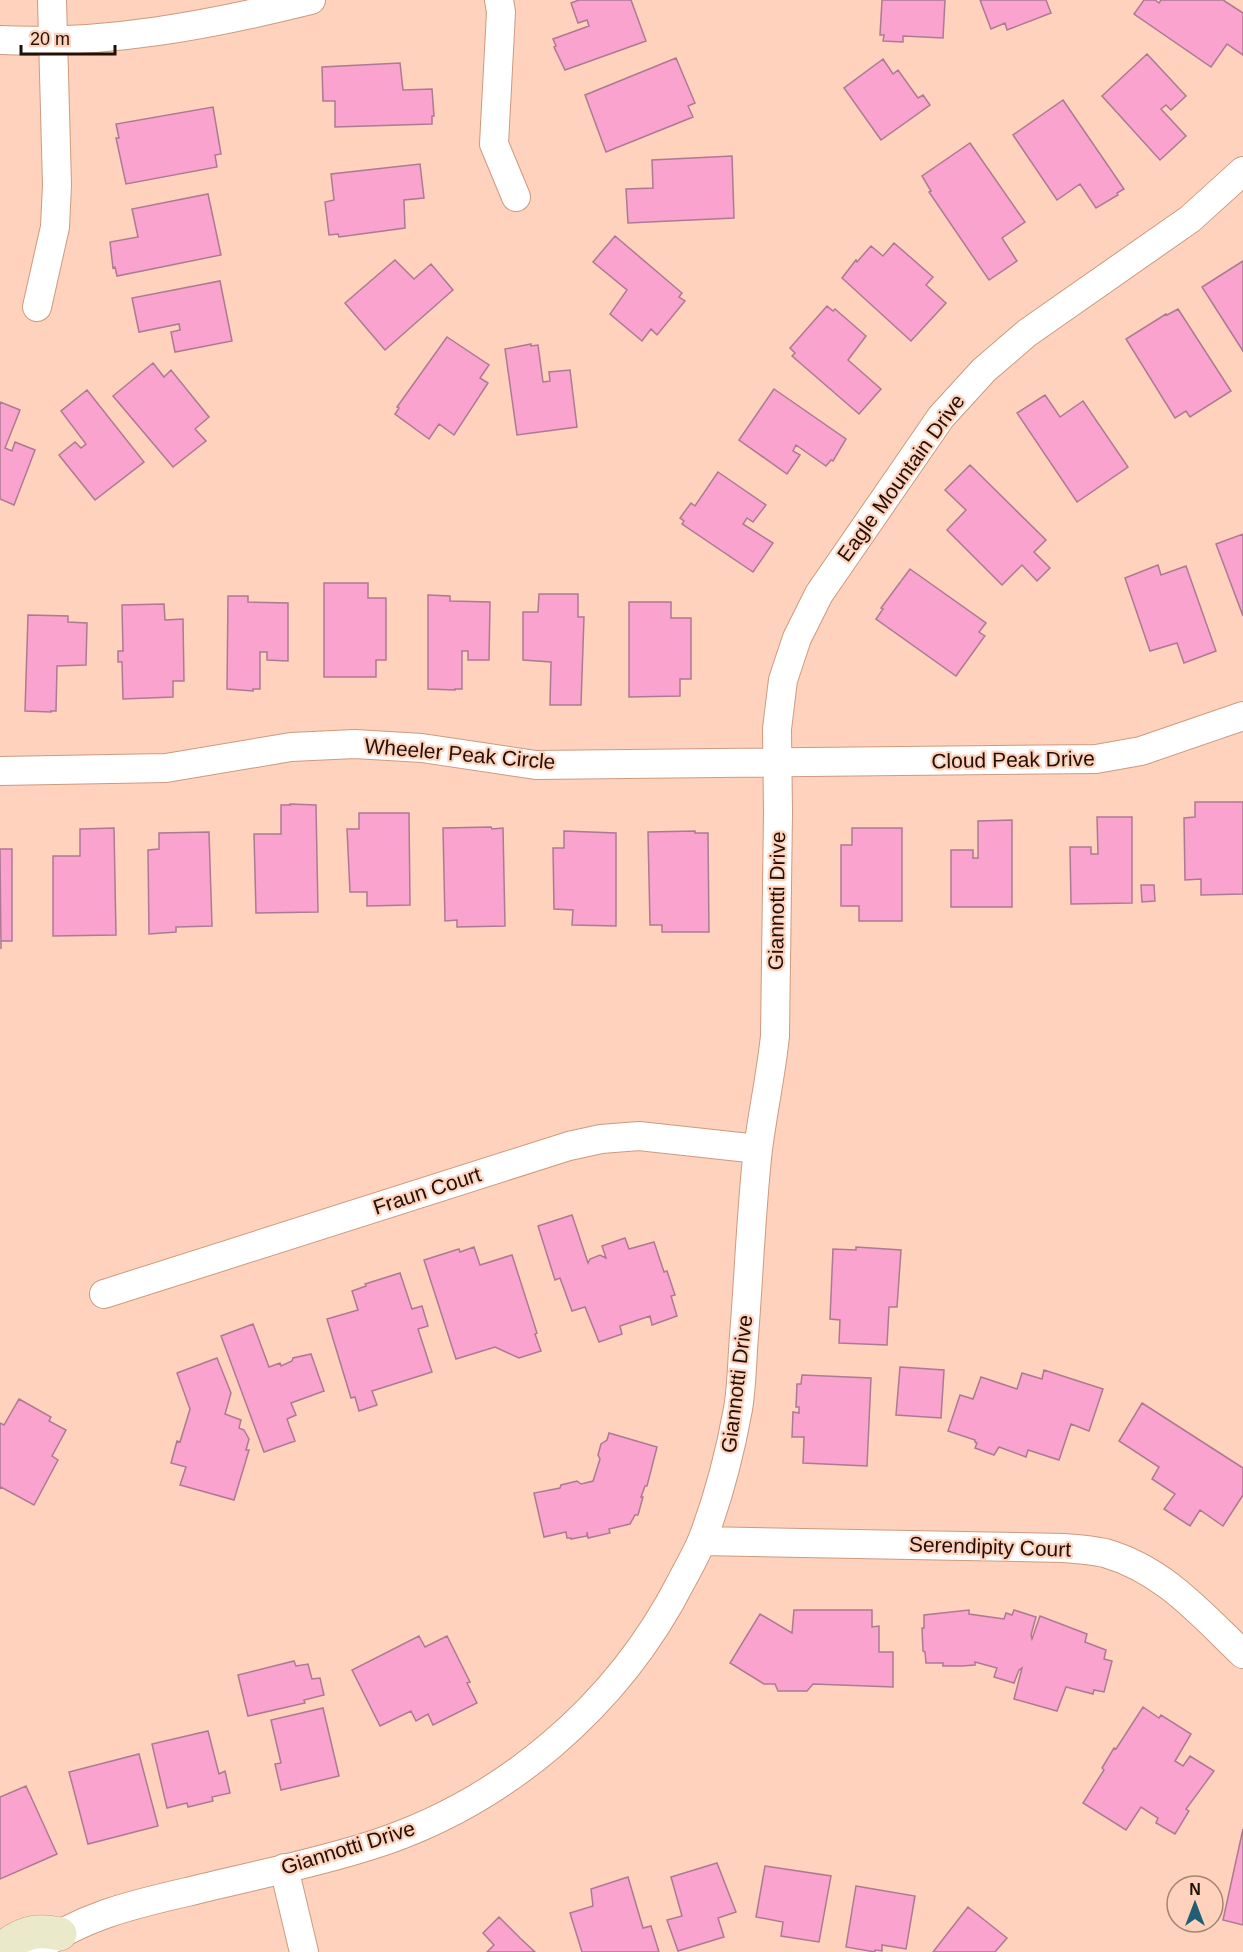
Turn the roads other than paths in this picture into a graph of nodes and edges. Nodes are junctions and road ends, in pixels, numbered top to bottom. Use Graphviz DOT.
graph roads {
  1 [pos="52,0"];
  2 [pos="311,0"];
  3 [pos="499,0"];
  4 [pos="0,40"];
  5 [pos="53,40"];
  6 [pos="1243,171"];
  7 [pos="516,197"];
  8 [pos="37,307"];
  9 [pos="1243,716"];
  10 [pos="777,764"];
  11 [pos="0,771"];
  12 [pos="758,1149"];
  13 [pos="104,1294"];
  14 [pos="702,1541"];
  15 [pos="1243,1654"];
  16 [pos="284,1868"];
  17 [pos="60,1934"];
  18 [pos="0,1949"];
  19 [pos="32,1952"];
  20 [pos="304,1952"];
  1 -- 5 [label="street"];
  2 -- 5 [label="street"];
  3 -- 7 [label="street"];
  4 -- 5 [label="street"];
  5 -- 8 [label="street"];
  6 -- 10 [label="street, Eagle Mountain Drive"];
  9 -- 10 [label="street, Cloud Peak Drive"];
  10 -- 11 [label="street, Wheeler Peak Circle"];
  10 -- 12 [label="street, Giannotti Drive"];
  12 -- 13 [label="street, Fraun Court"];
  12 -- 14 [label="street, Giannotti Drive"];
  14 -- 15 [label="street, Serendipity Court"];
  14 -- 16 [label="street, Giannotti Drive"];
  16 -- 17 [label="street, Giannotti Drive"];
  16 -- 20 [label="street"];
  17 -- 18 [label="main road"];
  17 -- 19 [label="street, Giannotti Drive"];
}
